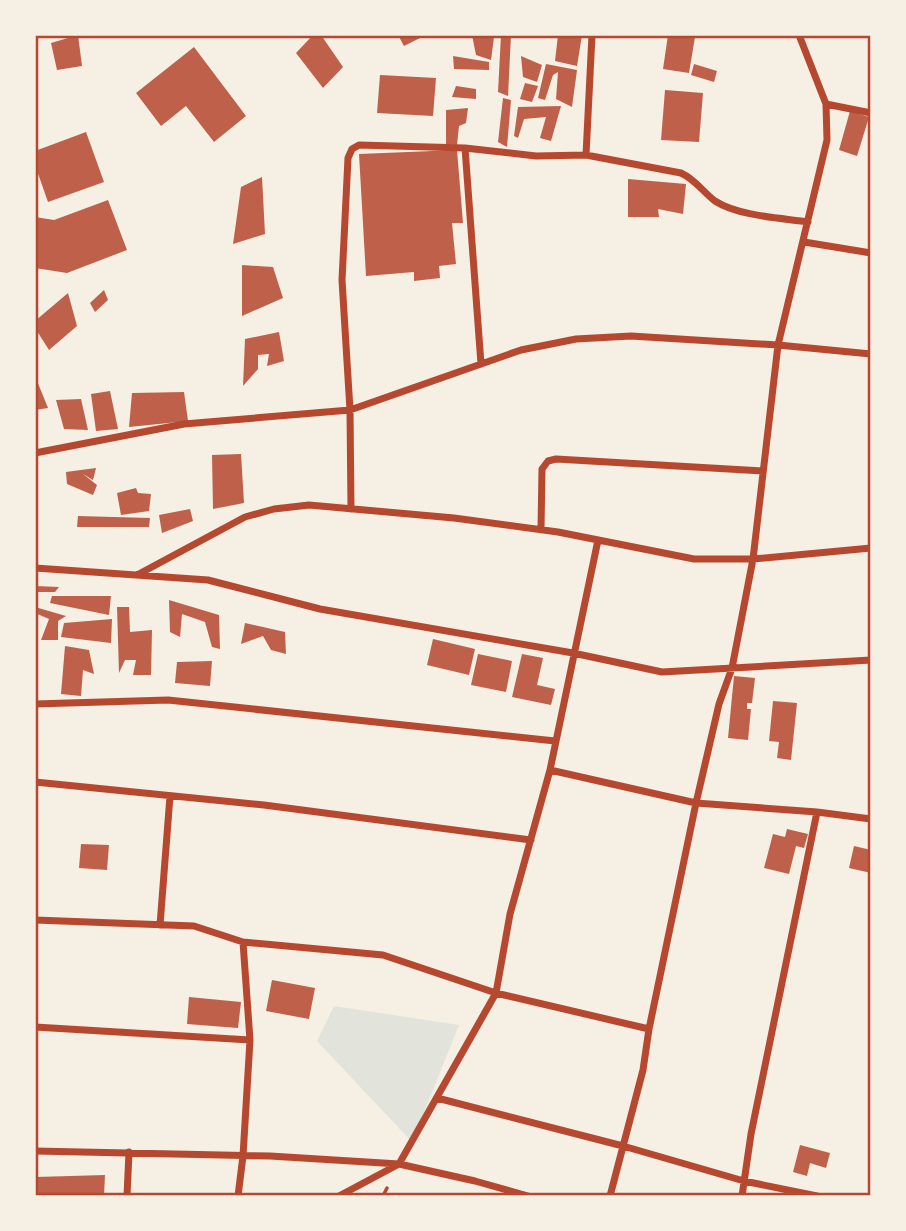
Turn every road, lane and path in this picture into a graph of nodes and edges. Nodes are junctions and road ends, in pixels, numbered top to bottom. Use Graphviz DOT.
graph roads {
  1 [pos="592,35"];
  2 [pos="799,35"];
  3 [pos="827,104"];
  4 [pos="871,113"];
  5 [pos="465,148"];
  6 [pos="586,155"];
  7 [pos="808,222"];
  8 [pos="804,242"];
  9 [pos="871,253"];
  10 [pos="778,345"];
  11 [pos="871,354"];
  12 [pos="481,363"];
  13 [pos="350,410"];
  14 [pos="35,453"];
  15 [pos="763,471"];
  16 [pos="351,509"];
  17 [pos="541,530"];
  18 [pos="598,540"];
  19 [pos="871,548"];
  20 [pos="753,559"];
  21 [pos="35,568"];
  22 [pos="137,575"];
  23 [pos="573,653"];
  24 [pos="871,660"];
  25 [pos="732,667"];
  26 [pos="35,704"];
  27 [pos="555,741"];
  28 [pos="550,770"];
  29 [pos="35,782"];
  30 [pos="170,796"];
  31 [pos="696,803"];
  32 [pos="817,812"];
  33 [pos="871,819"];
  34 [pos="531,840"];
  35 [pos="35,920"];
  36 [pos="160,925"];
  37 [pos="243,942"];
  38 [pos="496,993"];
  39 [pos="35,1027"];
  40 [pos="649,1029"];
  41 [pos="250,1040"];
  42 [pos="437,1098"];
  43 [pos="623,1146"];
  44 [pos="35,1151"];
  45 [pos="129,1152"];
  46 [pos="243,1156"];
  47 [pos="399,1164"];
  48 [pos="744,1181"];
  49 [pos="127,1196"];
  50 [pos="238,1196"];
  51 [pos="339,1196"];
  52 [pos="528,1196"];
  53 [pos="610,1196"];
  54 [pos="742,1196"];
  55 [pos="817,1196"];
  1 -- 6 [label="street"];
  2 -- 3 [label="street"];
  3 -- 4 [label="street"];
  3 -- 7 [label="street"];
  5 -- 6 [label="street"];
  5 -- 12 [label="street"];
  5 -- 13 [label="street"];
  6 -- 7 [label="street"];
  7 -- 8 [label="street"];
  8 -- 9 [label="street"];
  8 -- 10 [label="street"];
  10 -- 11 [label="street"];
  10 -- 12 [label="street"];
  10 -- 15 [label="street"];
  12 -- 13 [label="street"];
  13 -- 14 [label="street"];
  13 -- 16 [label="street"];
  15 -- 17 [label="street"];
  15 -- 20 [label="street"];
  16 -- 17 [label="street"];
  16 -- 22 [label="street"];
  17 -- 18 [label="street"];
  18 -- 20 [label="street"];
  18 -- 23 [label="street"];
  19 -- 20 [label="street"];
  20 -- 25 [label="street"];
  21 -- 22 [label="street"];
  22 -- 23 [label="street"];
  23 -- 25 [label="street"];
  23 -- 27 [label="street"];
  24 -- 25 [label="street"];
  25 -- 31 [label="street"];
  26 -- 27 [label="street"];
  27 -- 28 [label="street"];
  28 -- 31 [label="street"];
  28 -- 34 [label="street"];
  29 -- 30 [label="street"];
  30 -- 34 [label="street"];
  30 -- 36 [label="street"];
  31 -- 32 [label="street"];
  31 -- 40 [label="street"];
  32 -- 33 [label="street"];
  32 -- 48 [label="street"];
  34 -- 38 [label="street"];
  35 -- 36 [label="street"];
  36 -- 37 [label="street"];
  37 -- 38 [label="street"];
  37 -- 41 [label="street"];
  38 -- 40 [label="street"];
  38 -- 42 [label="street"];
  39 -- 41 [label="street"];
  40 -- 43 [label="street"];
  41 -- 46 [label="street"];
  42 -- 43 [label="street"];
  42 -- 47 [label="street"];
  43 -- 48 [label="street"];
  43 -- 53 [label="street"];
  44 -- 45 [label="street"];
  45 -- 46 [label="street"];
  45 -- 49 [label="street"];
  46 -- 47 [label="street"];
  46 -- 50 [label="street"];
  47 -- 51 [label="street"];
  47 -- 52 [label="street"];
  48 -- 54 [label="street"];
  48 -- 55 [label="street"];
}
